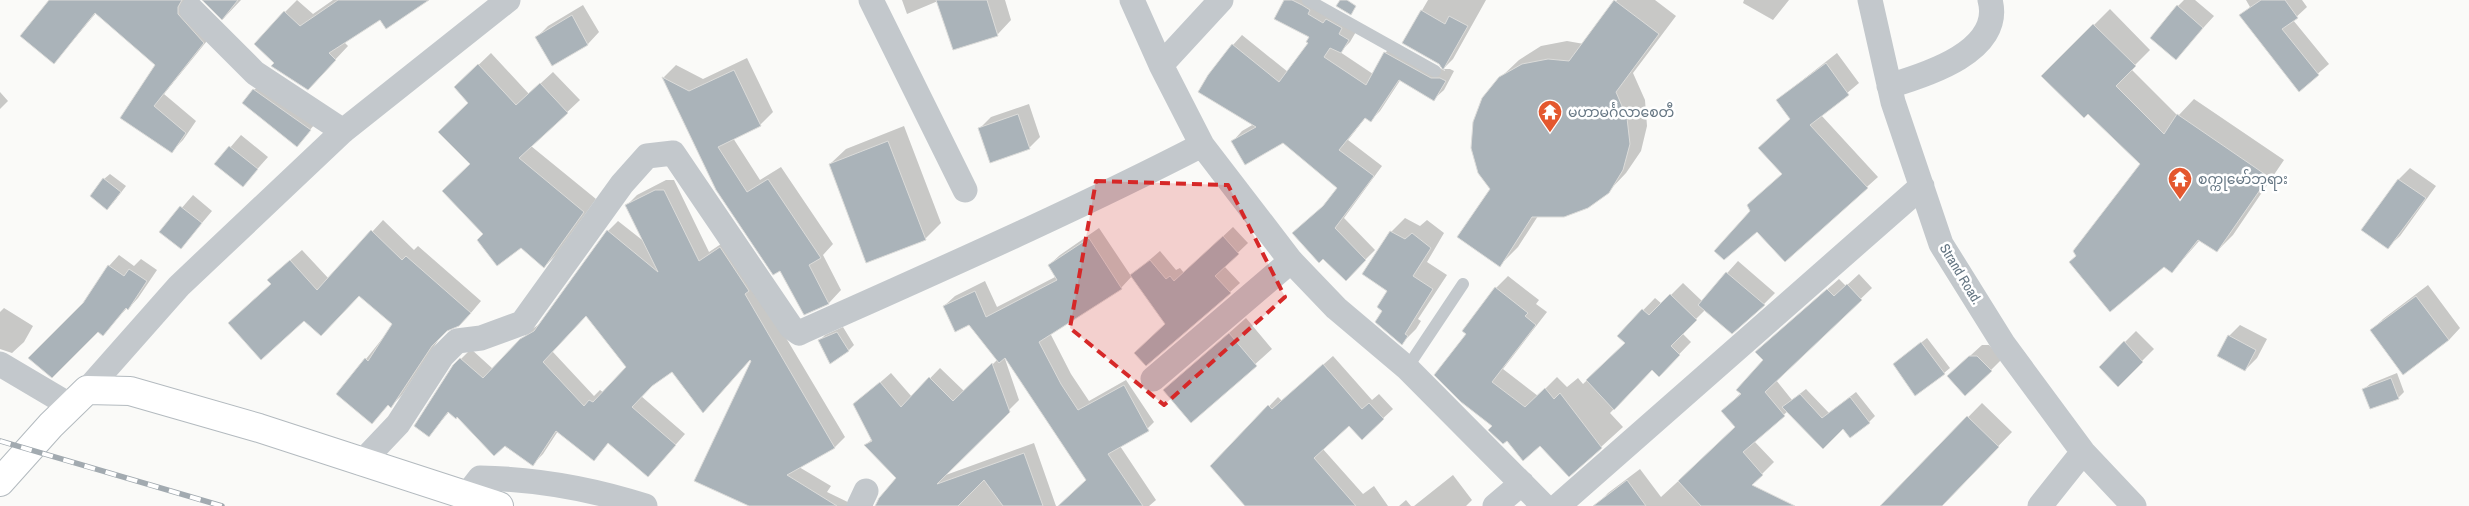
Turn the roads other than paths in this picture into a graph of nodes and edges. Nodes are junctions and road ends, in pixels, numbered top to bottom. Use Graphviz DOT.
graph roads {
  1 [pos="508,0"];
  2 [pos="871,0"];
  3 [pos="1132,0"];
  4 [pos="1221,0"];
  5 [pos="1308,0"];
  6 [pos="1870,0"];
  7 [pos="1990,0"];
  8 [pos="192,10"];
  9 [pos="1162,65"];
  10 [pos="1435,71"];
  11 [pos="1889,86"];
  12 [pos="343,131"];
  13 [pos="1202,145"];
  14 [pos="1922,186"];
  15 [pos="965,190"];
  16 [pos="1291,261"];
  17 [pos="1463,284"];
  18 [pos="0,364"];
  19 [pos="1407,368"];
  20 [pos="1153,380"];
  21 [pos="79,398"];
  22 [pos="2083,452"];
  23 [pos="361,463"];
  24 [pos="0,482"];
  25 [pos="1522,483"];
  26 [pos="466,496"];
  27 [pos="499,506"];
  28 [pos="645,506"];
  29 [pos="1495,506"];
  30 [pos="1544,506"];
  31 [pos="1558,506"];
  32 [pos="2040,506"];
  33 [pos="2134,506"];
  1 -- 12 [label="street"];
  2 -- 15 [label="street"];
  3 -- 9 [label="street"];
  4 -- 9 [label="street"];
  5 -- 10 [label="lane"];
  6 -- 11 [label="street, Strand Road."];
  7 -- 11 [label="street"];
  8 -- 12 [label="street"];
  9 -- 13 [label="street"];
  11 -- 14 [label="street, Strand Road."];
  12 -- 21 [label="street"];
  13 -- 16 [label="street"];
  13 -- 23 [label="street"];
  14 -- 22 [label="street, Strand Road."];
  14 -- 31 [label="street"];
  16 -- 19 [label="street"];
  16 -- 20 [label="street"];
  17 -- 19 [label="lane"];
  18 -- 21 [label="street"];
  19 -- 25 [label="street"];
  21 -- 23 [label="main road"];
  21 -- 24 [label="main road"];
  22 -- 32 [label="street"];
  22 -- 33 [label="street, Strand Road."];
  23 -- 26 [label="main road"];
  25 -- 29 [label="street"];
  25 -- 30 [label="street"];
  26 -- 27 [label="main road"];
  26 -- 28 [label="street"];
}
